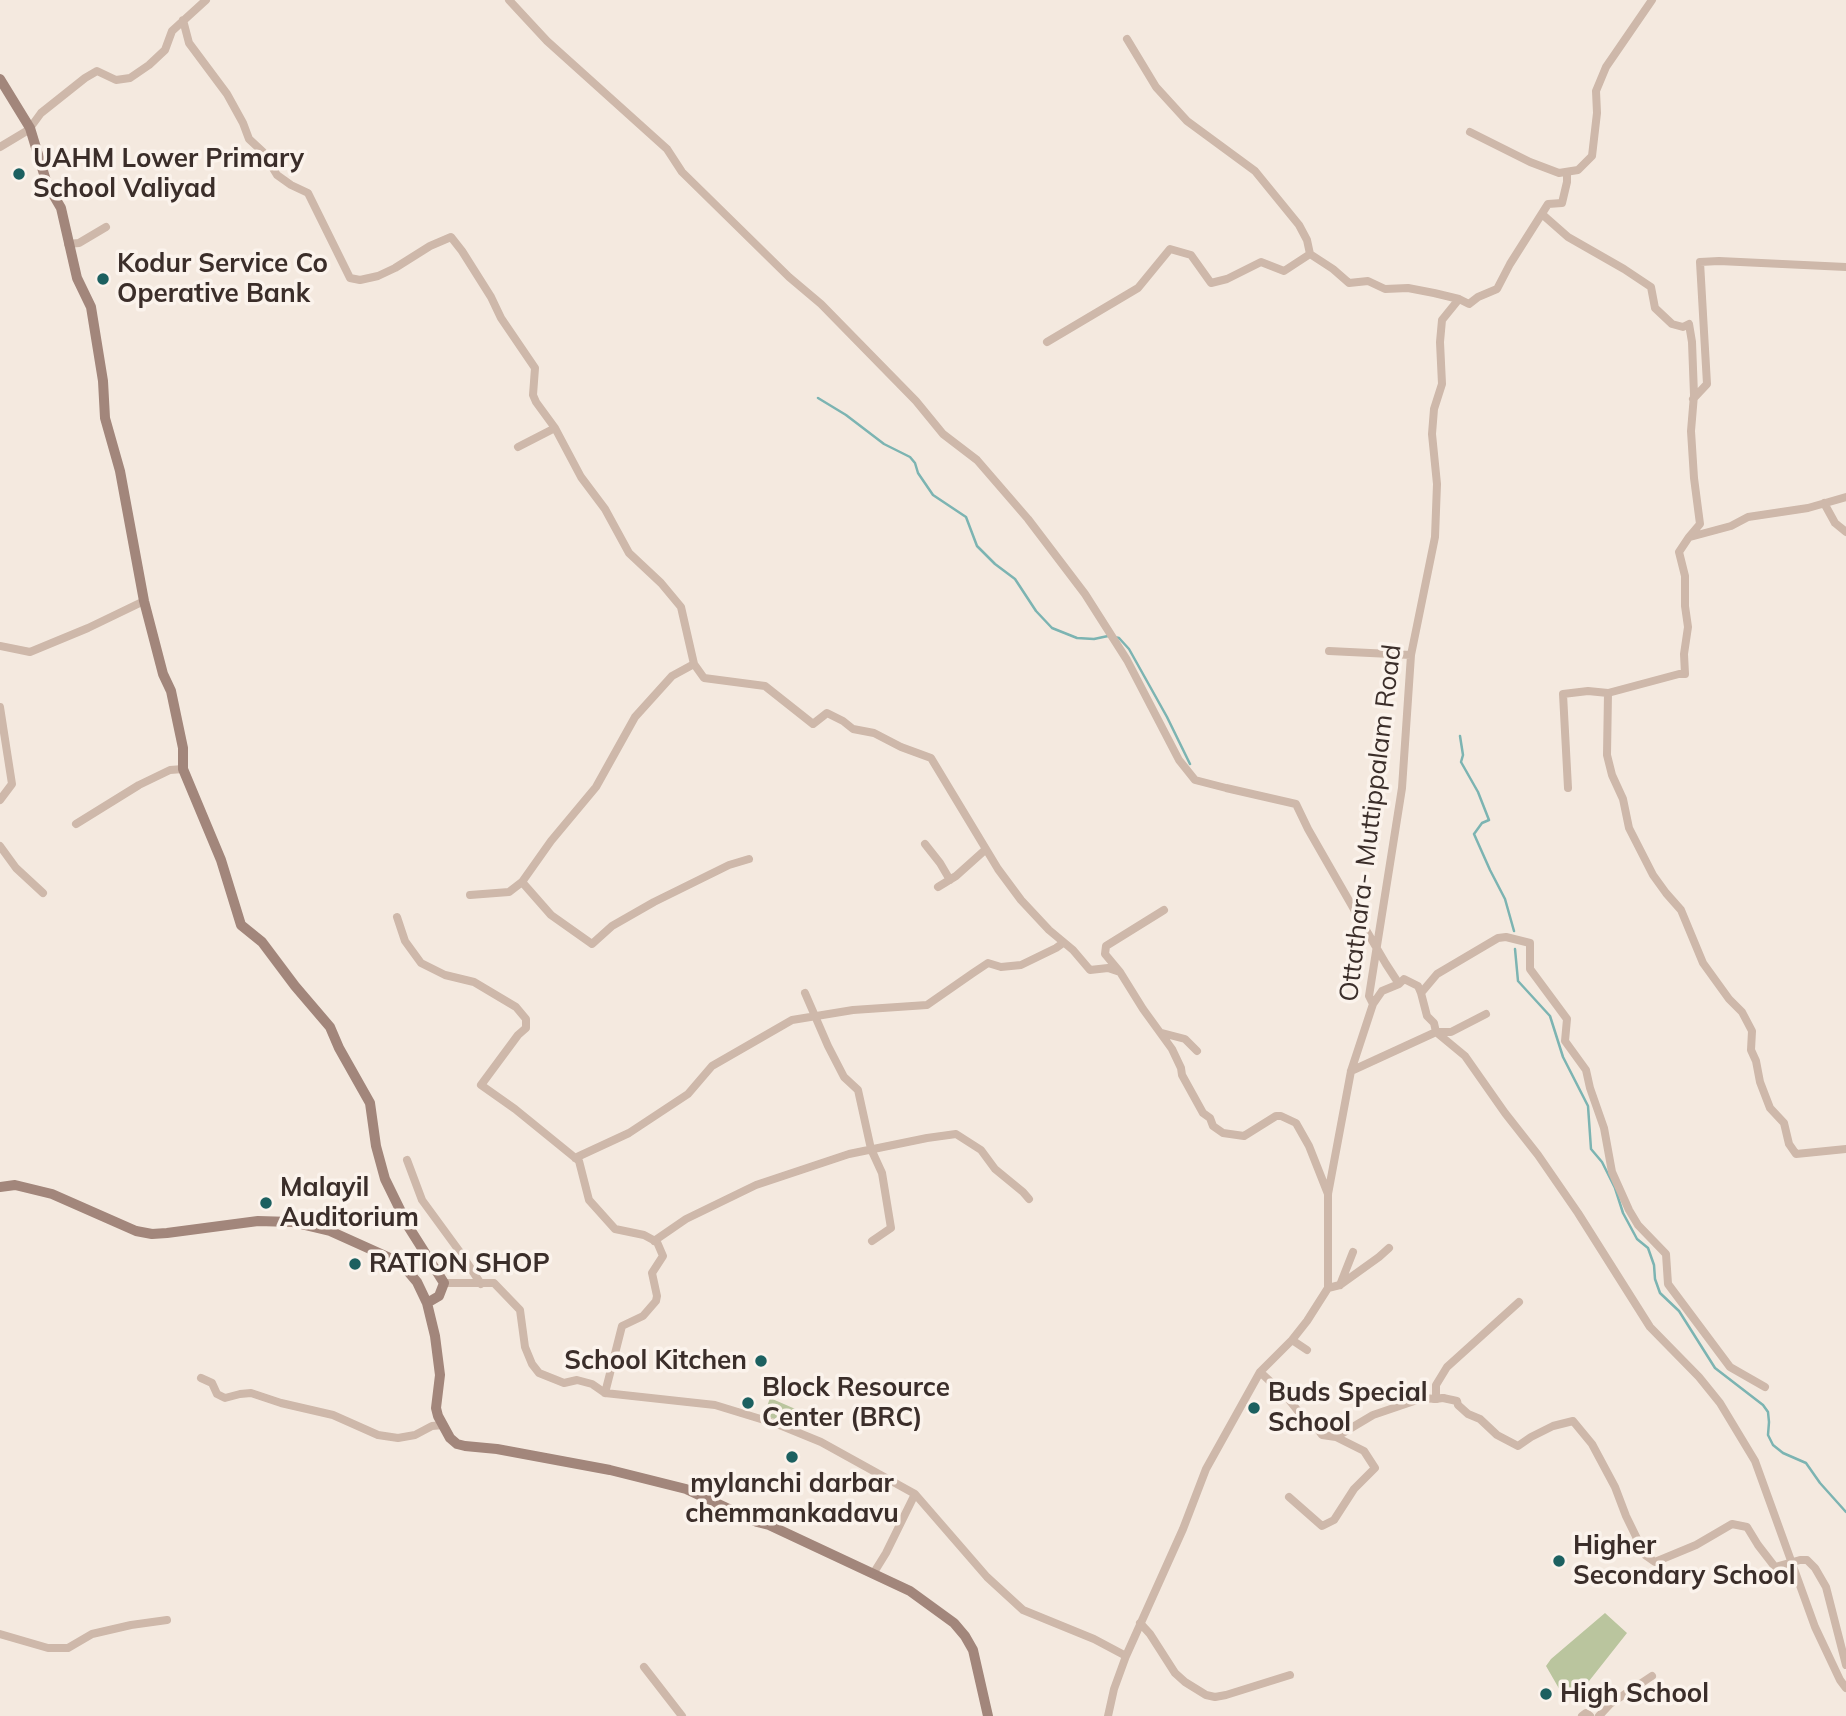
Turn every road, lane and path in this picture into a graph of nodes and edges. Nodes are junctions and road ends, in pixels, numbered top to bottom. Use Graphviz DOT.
graph roads {
  1 [pos="206,0"];
  2 [pos="509,0"];
  3 [pos="1652,0"];
  4 [pos="183,20"];
  5 [pos="1127,38"];
  6 [pos="0,79"];
  7 [pos="30,129"];
  8 [pos="1470,132"];
  9 [pos="0,147"];
  10 [pos="1567,172"];
  11 [pos="1543,215"];
  12 [pos="106,227"];
  13 [pos="68,244"];
  14 [pos="1310,254"];
  15 [pos="1846,267"];
  16 [pos="1459,299"];
  17 [pos="1047,342"];
  18 [pos="1693,399"];
  19 [pos="555,428"];
  20 [pos="518,447"];
  21 [pos="1846,497"];
  22 [pos="1824,503"];
  23 [pos="1846,532"];
  24 [pos="1689,537"];
  25 [pos="144,601"];
  26 [pos="0,646"];
  27 [pos="1329,651"];
  28 [pos="1411,655"];
  29 [pos="694,664"];
  30 [pos="1608,693"];
  31 [pos="0,707"];
  32 [pos="183,769"];
  33 [pos="1568,788"];
  34 [pos="0,800"];
  35 [pos="76,824"];
  36 [pos="925,844"];
  37 [pos="0,846"];
  38 [pos="985,850"];
  39 [pos="749,859"];
  40 [pos="950,880"];
  41 [pos="522,882"];
  42 [pos="938,887"];
  43 [pos="43,893"];
  44 [pos="470,895"];
  45 [pos="1164,910"];
  46 [pos="397,917"];
  47 [pos="1063,943"];
  48 [pos="1377,949"];
  49 [pos="1120,972"];
  50 [pos="1399,984"];
  51 [pos="805,993"];
  52 [pos="1421,993"];
  53 [pos="1373,1004"];
  54 [pos="1486,1014"];
  55 [pos="816,1016"];
  56 [pos="1436,1032"];
  57 [pos="1161,1033"];
  58 [pos="1197,1051"];
  59 [pos="1351,1071"];
  60 [pos="871,1149"];
  61 [pos="1846,1149"];
  62 [pos="575,1158"];
  63 [pos="407,1160"];
  64 [pos="0,1187"];
  65 [pos="1328,1194"];
  66 [pos="1029,1199"];
  67 [pos="654,1241"];
  68 [pos="872,1241"];
  69 [pos="1388,1248"];
  70 [pos="1353,1252"];
  71 [pos="444,1283"];
  72 [pos="481,1284"];
  73 [pos="1340,1285"];
  74 [pos="1328,1288"];
  75 [pos="1519,1302"];
  76 [pos="427,1303"];
  77 [pos="1292,1340"];
  78 [pos="1307,1350"];
  79 [pos="1260,1372"];
  80 [pos="201,1378"];
  81 [pos="1765,1387"];
  82 [pos="605,1393"];
  83 [pos="1437,1398"];
  84 [pos="443,1425"];
  85 [pos="1336,1437"];
  86 [pos="915,1494"];
  87 [pos="1289,1497"];
  88 [pos="1791,1562"];
  89 [pos="873,1574"];
  90 [pos="167,1620"];
  91 [pos="1140,1623"];
  92 [pos="0,1634"];
  93 [pos="1126,1656"];
  94 [pos="1846,1665"];
  95 [pos="644,1667"];
  96 [pos="1290,1675"];
  97 [pos="1652,1676"];
  98 [pos="1846,1688"];
  99 [pos="682,1716"];
  100 [pos="988,1716"];
  101 [pos="1108,1716"];
  102 [pos="1582,1716"];
  103 [pos="1590,1716"];
  104 [pos="1600,1716"];
  1 -- 4 [label="street"];
  2 -- 48 [label="street"];
  3 -- 10 [label="street"];
  4 -- 7 [label="street"];
  4 -- 19 [label="street"];
  5 -- 14 [label="street"];
  6 -- 7 [label="street"];
  7 -- 9 [label="street"];
  7 -- 13 [label="street"];
  8 -- 10 [label="street"];
  10 -- 16 [label="street"];
  11 -- 18 [label="street"];
  12 -- 13 [label="street"];
  13 -- 25 [label="street"];
  14 -- 16 [label="street"];
  14 -- 17 [label="street"];
  15 -- 18 [label="street"];
  16 -- 28 [label="street, Ottathara- Muttippalam Road"];
  18 -- 24 [label="street"];
  19 -- 20 [label="street"];
  19 -- 29 [label="street"];
  21 -- 22 [label="street"];
  22 -- 23 [label="street"];
  22 -- 24 [label="street"];
  24 -- 30 [label="street"];
  25 -- 26 [label="street"];
  25 -- 32 [label="street"];
  27 -- 28 [label="street"];
  28 -- 48 [label="street, Ottathara- Muttippalam Road"];
  29 -- 38 [label="street"];
  29 -- 41 [label="street"];
  30 -- 33 [label="street"];
  30 -- 61 [label="street"];
  31 -- 34 [label="street"];
  32 -- 35 [label="street"];
  32 -- 71 [label="street"];
  36 -- 40 [label="street"];
  37 -- 43 [label="street"];
  38 -- 40 [label="street"];
  38 -- 47 [label="street"];
  39 -- 41 [label="street"];
  40 -- 42 [label="street"];
  41 -- 44 [label="street"];
  45 -- 49 [label="street"];
  46 -- 62 [label="street"];
  47 -- 49 [label="street"];
  47 -- 55 [label="street"];
  48 -- 50 [label="street"];
  48 -- 53 [label="street, Ottathara- Muttippalam Road"];
  49 -- 57 [label="street"];
  50 -- 52 [label="street"];
  50 -- 53 [label="street"];
  51 -- 55 [label="street"];
  52 -- 56 [label="street"];
  52 -- 81 [label="street"];
  53 -- 59 [label="street, Ottathara- Muttippalam Road"];
  54 -- 56 [label="street"];
  55 -- 60 [label="street"];
  55 -- 62 [label="street"];
  56 -- 59 [label="street"];
  56 -- 88 [label="street"];
  57 -- 58 [label="street"];
  57 -- 65 [label="street"];
  59 -- 65 [label="street, Ottathara- Muttippalam Road"];
  60 -- 66 [label="street"];
  60 -- 67 [label="street"];
  60 -- 68 [label="street"];
  62 -- 67 [label="street"];
  63 -- 72 [label="street"];
  64 -- 76 [label="street"];
  65 -- 74 [label="street, Ottathara- Muttippalam Road"];
  67 -- 82 [label="street"];
  69 -- 73 [label="street"];
  70 -- 73 [label="street"];
  71 -- 72 [label="street"];
  71 -- 76 [label="street"];
  72 -- 82 [label="street"];
  73 -- 74 [label="street"];
  74 -- 77 [label="street"];
  75 -- 83 [label="street"];
  76 -- 84 [label="street"];
  77 -- 78 [label="street"];
  77 -- 79 [label="street"];
  79 -- 85 [label="street"];
  79 -- 91 [label="street"];
  80 -- 84 [label="street"];
  82 -- 86 [label="street"];
  83 -- 85 [label="street"];
  83 -- 88 [label="street"];
  84 -- 89 [label="street"];
  85 -- 87 [label="street"];
  86 -- 89 [label="street"];
  86 -- 93 [label="street"];
  88 -- 94 [label="street"];
  88 -- 98 [label="street"];
  89 -- 100 [label="street"];
  90 -- 92 [label="street"];
  91 -- 93 [label="street"];
  91 -- 96 [label="street"];
  93 -- 101 [label="street"];
  95 -- 99 [label="street"];
  97 -- 104 [label="street"];
  102 -- 103 [label="street"];
}
